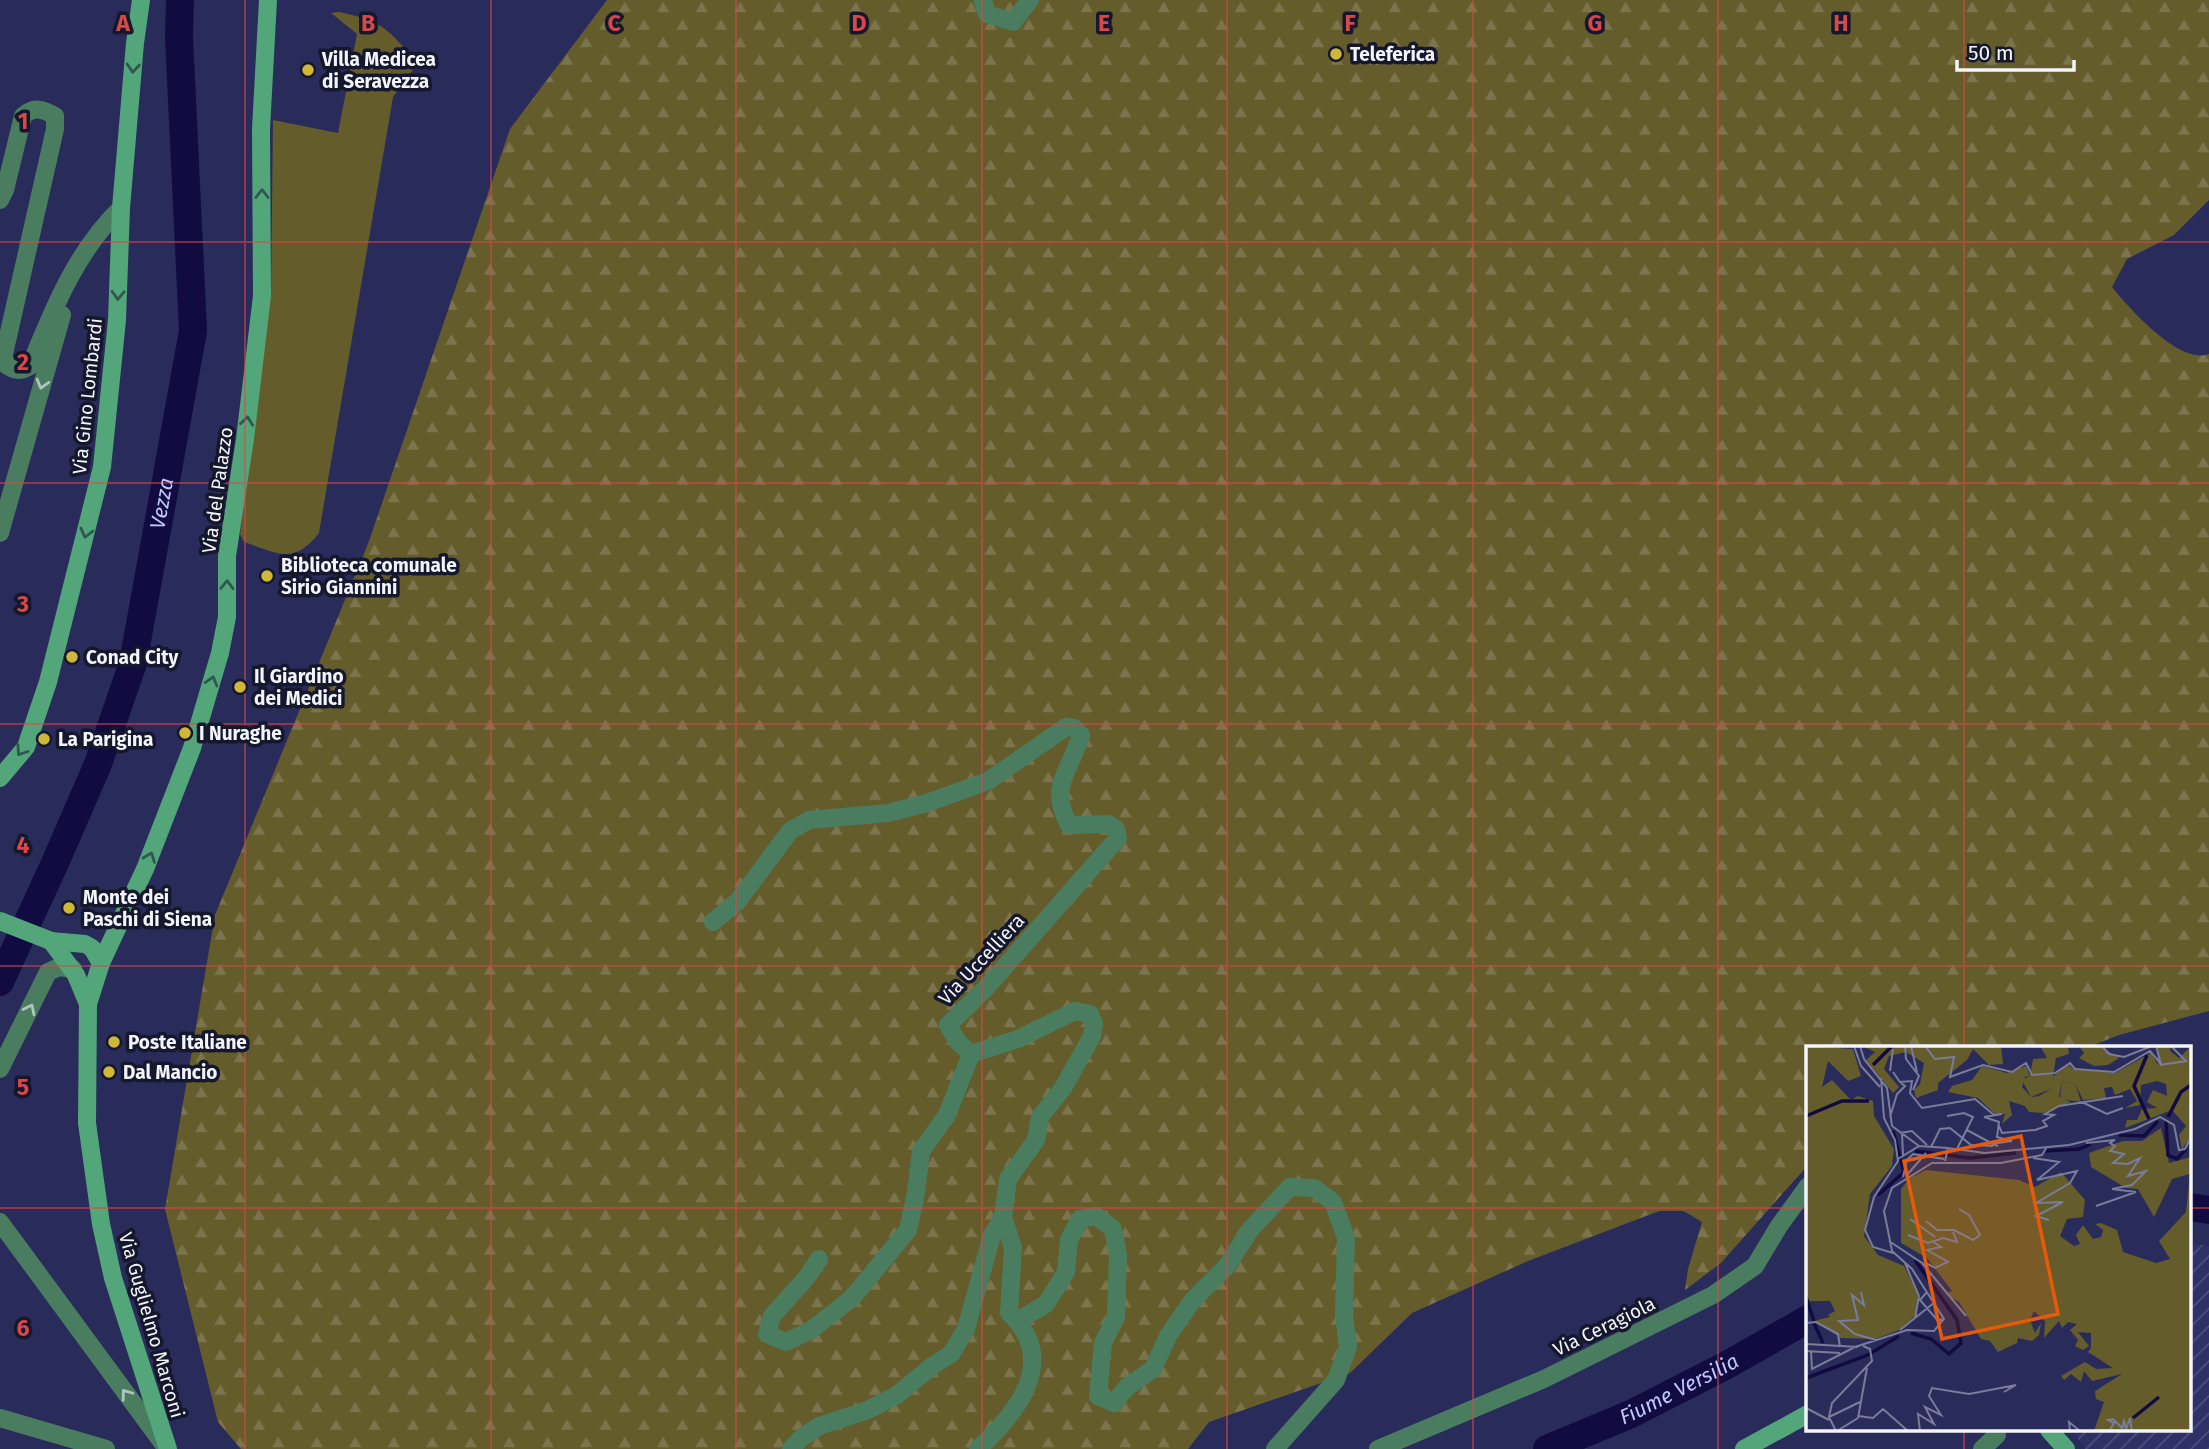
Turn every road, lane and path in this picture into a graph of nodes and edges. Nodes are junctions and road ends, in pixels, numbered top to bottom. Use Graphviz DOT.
graph roads {
  1 [pos="141,0"];
  2 [pos="268,0"];
  3 [pos="983,0"];
  4 [pos="1030,0"];
  5 [pos="0,200"];
  6 [pos="121,208"];
  7 [pos="60,294"];
  8 [pos="3,367"];
  9 [pos="0,533"];
  10 [pos="0,778"];
  11 [pos="0,921"];
  12 [pos="713,922"];
  13 [pos="51,941"];
  14 [pos="101,963"];
  15 [pos="73,969"];
  16 [pos="88,1004"];
  17 [pos="971,1054"];
  18 [pos="0,1069"];
  19 [pos="1806,1189"];
  20 [pos="1003,1217"];
  21 [pos="0,1222"];
  22 [pos="819,1259"];
  23 [pos="1017,1321"];
  24 [pos="1806,1415"];
  25 [pos="0,1418"];
  26 [pos="1995,1432"];
  27 [pos="2051,1432"];
  28 [pos="1751,1447"];
  29 [pos="106,1449"];
  30 [pos="167,1449"];
  31 [pos="791,1449"];
  32 [pos="978,1449"];
  33 [pos="1275,1449"];
  34 [pos="1378,1449"];
  35 [pos="1982,1449"];
  36 [pos="2066,1449"];
  1 -- 6 [label="main road, Via Gino Lombardi, one-way"];
  14 -- 2 [label="main road, Via del Palazzo, one-way"];
  3 -- 4 [label="street"];
  5 -- 8 [label="street"];
  6 -- 7 [label="street"];
  6 -- 10 [label="main road, Via Gino Lombardi, one-way"];
  7 -- 8 [label="street"];
  7 -- 9 [label="street, one-way"];
  11 -- 13 [label="main road"];
  12 -- 17 [label="street, Via Uccelliera"];
  13 -- 14 [label="main road"];
  13 -- 15 [label="main road"];
  14 -- 15 [label="main road"];
  14 -- 16 [label="main road, Via del Palazzo"];
  15 -- 16 [label="main road"];
  18 -- 15 [label="street, one-way"];
  16 -- 30 [label="main road, Via Guglielmo Marconi"];
  17 -- 20 [label="street"];
  17 -- 22 [label="street"];
  19 -- 34 [label="street, Via Ceragiola"];
  20 -- 23 [label="street"];
  20 -- 31 [label="street"];
  30 -- 21 [label="street, one-way"];
  23 -- 32 [label="street"];
  23 -- 33 [label="street"];
  24 -- 28 [label="main road"];
  25 -- 29 [label="street"];
  26 -- 35 [label="street"];
  27 -- 36 [label="main road"];
}
